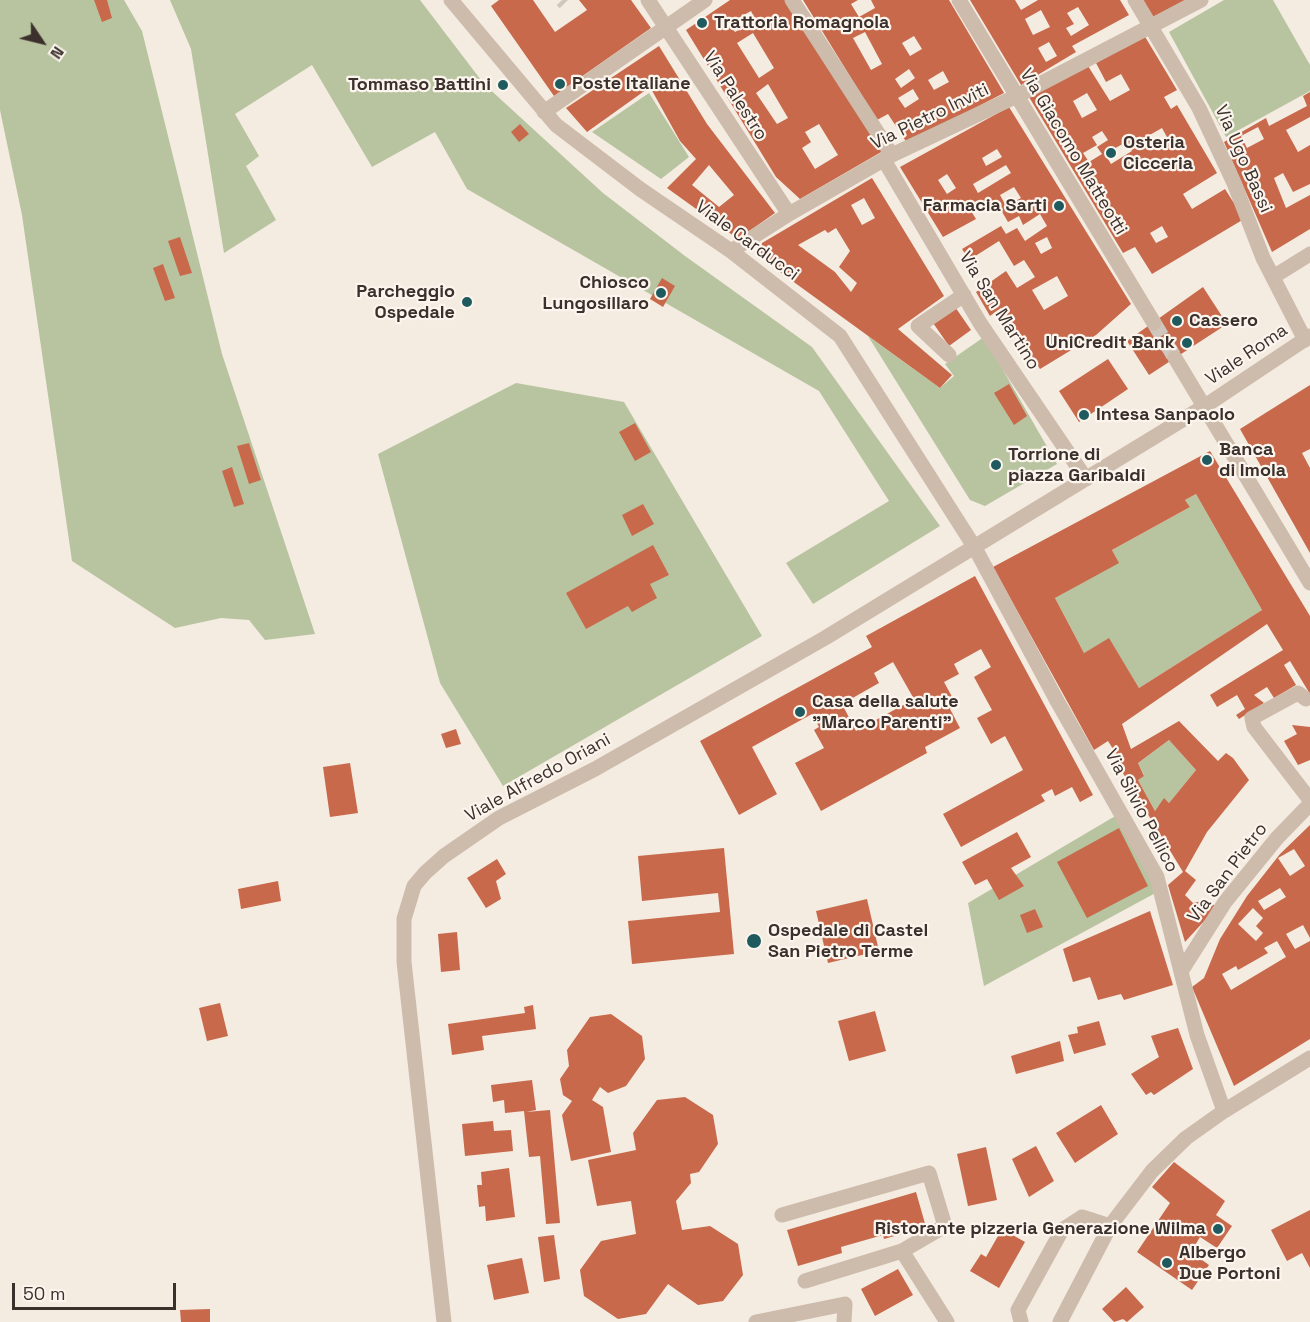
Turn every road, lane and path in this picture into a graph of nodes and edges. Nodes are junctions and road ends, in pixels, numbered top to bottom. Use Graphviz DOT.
graph roads {
  1 [pos="648,0"];
  2 [pos="705,0"];
  3 [pos="792,0"];
  4 [pos="959,0"];
  5 [pos="1135,0"];
  6 [pos="1202,0"];
  7 [pos="448,1"];
  8 [pos="666,27"];
  9 [pos="1152,27"];
  10 [pos="1017,96"];
  11 [pos="544,112"];
  12 [pos="888,158"];
  13 [pos="789,214"];
  14 [pos="731,251"];
  15 [pos="1310,254"];
  16 [pos="1273,277"];
  17 [pos="964,295"];
  18 [pos="1154,323"];
  19 [pos="1308,338"];
  20 [pos="949,355"];
  21 [pos="1175,358"];
  22 [pos="1205,406"];
  23 [pos="1086,479"];
  24 [pos="975,548"];
  25 [pos="1310,583"];
  26 [pos="1306,699"];
  27 [pos="1310,802"];
  28 [pos="1182,970"];
  29 [pos="1310,1058"];
  30 [pos="1224,1111"];
  31 [pos="782,1215"];
  32 [pos="1110,1226"];
  33 [pos="902,1251"];
  34 [pos="805,1281"];
  35 [pos="444,1322"];
  36 [pos="756,1322"];
  37 [pos="844,1322"];
  38 [pos="947,1322"];
  39 [pos="1021,1322"];
  40 [pos="1060,1322"];
  1 -- 8 [label="street, Via Palestro"];
  2 -- 8 [label="street"];
  3 -- 12 [label="street, Via San Martino"];
  4 -- 10 [label="street, Via Giacomo Matteotti"];
  5 -- 9 [label="street, Via Ugo Bassi"];
  6 -- 9 [label="street, Via Pietro Inviti"];
  7 -- 11 [label="street, Viale Carducci"];
  8 -- 11 [label="street"];
  8 -- 13 [label="street, Via Palestro"];
  9 -- 10 [label="street, Via Pietro Inviti"];
  9 -- 16 [label="street, Via Ugo Bassi"];
  10 -- 12 [label="street, Via Pietro Inviti"];
  10 -- 18 [label="street, Via Giacomo Matteotti"];
  11 -- 14 [label="street, Viale Carducci"];
  12 -- 13 [label="street, Via Pietro Inviti"];
  12 -- 17 [label="street, Via San Martino"];
  13 -- 14 [label="street, Via Pietro Inviti"];
  14 -- 24 [label="street, Viale Carducci"];
  15 -- 16 [label="street"];
  16 -- 19 [label="street, Via Ugo Bassi"];
  17 -- 20 [label="street"];
  17 -- 23 [label="street, Via San Martino"];
  19 -- 22 [label="street, Viale Roma"];
  21 -- 22 [label="street"];
  22 -- 23 [label="street, Viale Roma"];
  22 -- 25 [label="street"];
  23 -- 24 [label="street, Viale Alfredo Oriani"];
  24 -- 28 [label="street, Via Silvio Pellico"];
  24 -- 35 [label="street, Viale Alfredo Oriani"];
  26 -- 27 [label="street"];
  27 -- 28 [label="street, Via San Pietro"];
  28 -- 30 [label="street, Via Silvio Pellico"];
  29 -- 30 [label="street"];
  30 -- 32 [label="street"];
  31 -- 33 [label="street"];
  32 -- 39 [label="street"];
  32 -- 40 [label="street"];
  33 -- 34 [label="street"];
  33 -- 38 [label="street"];
  36 -- 37 [label="street"];
}
